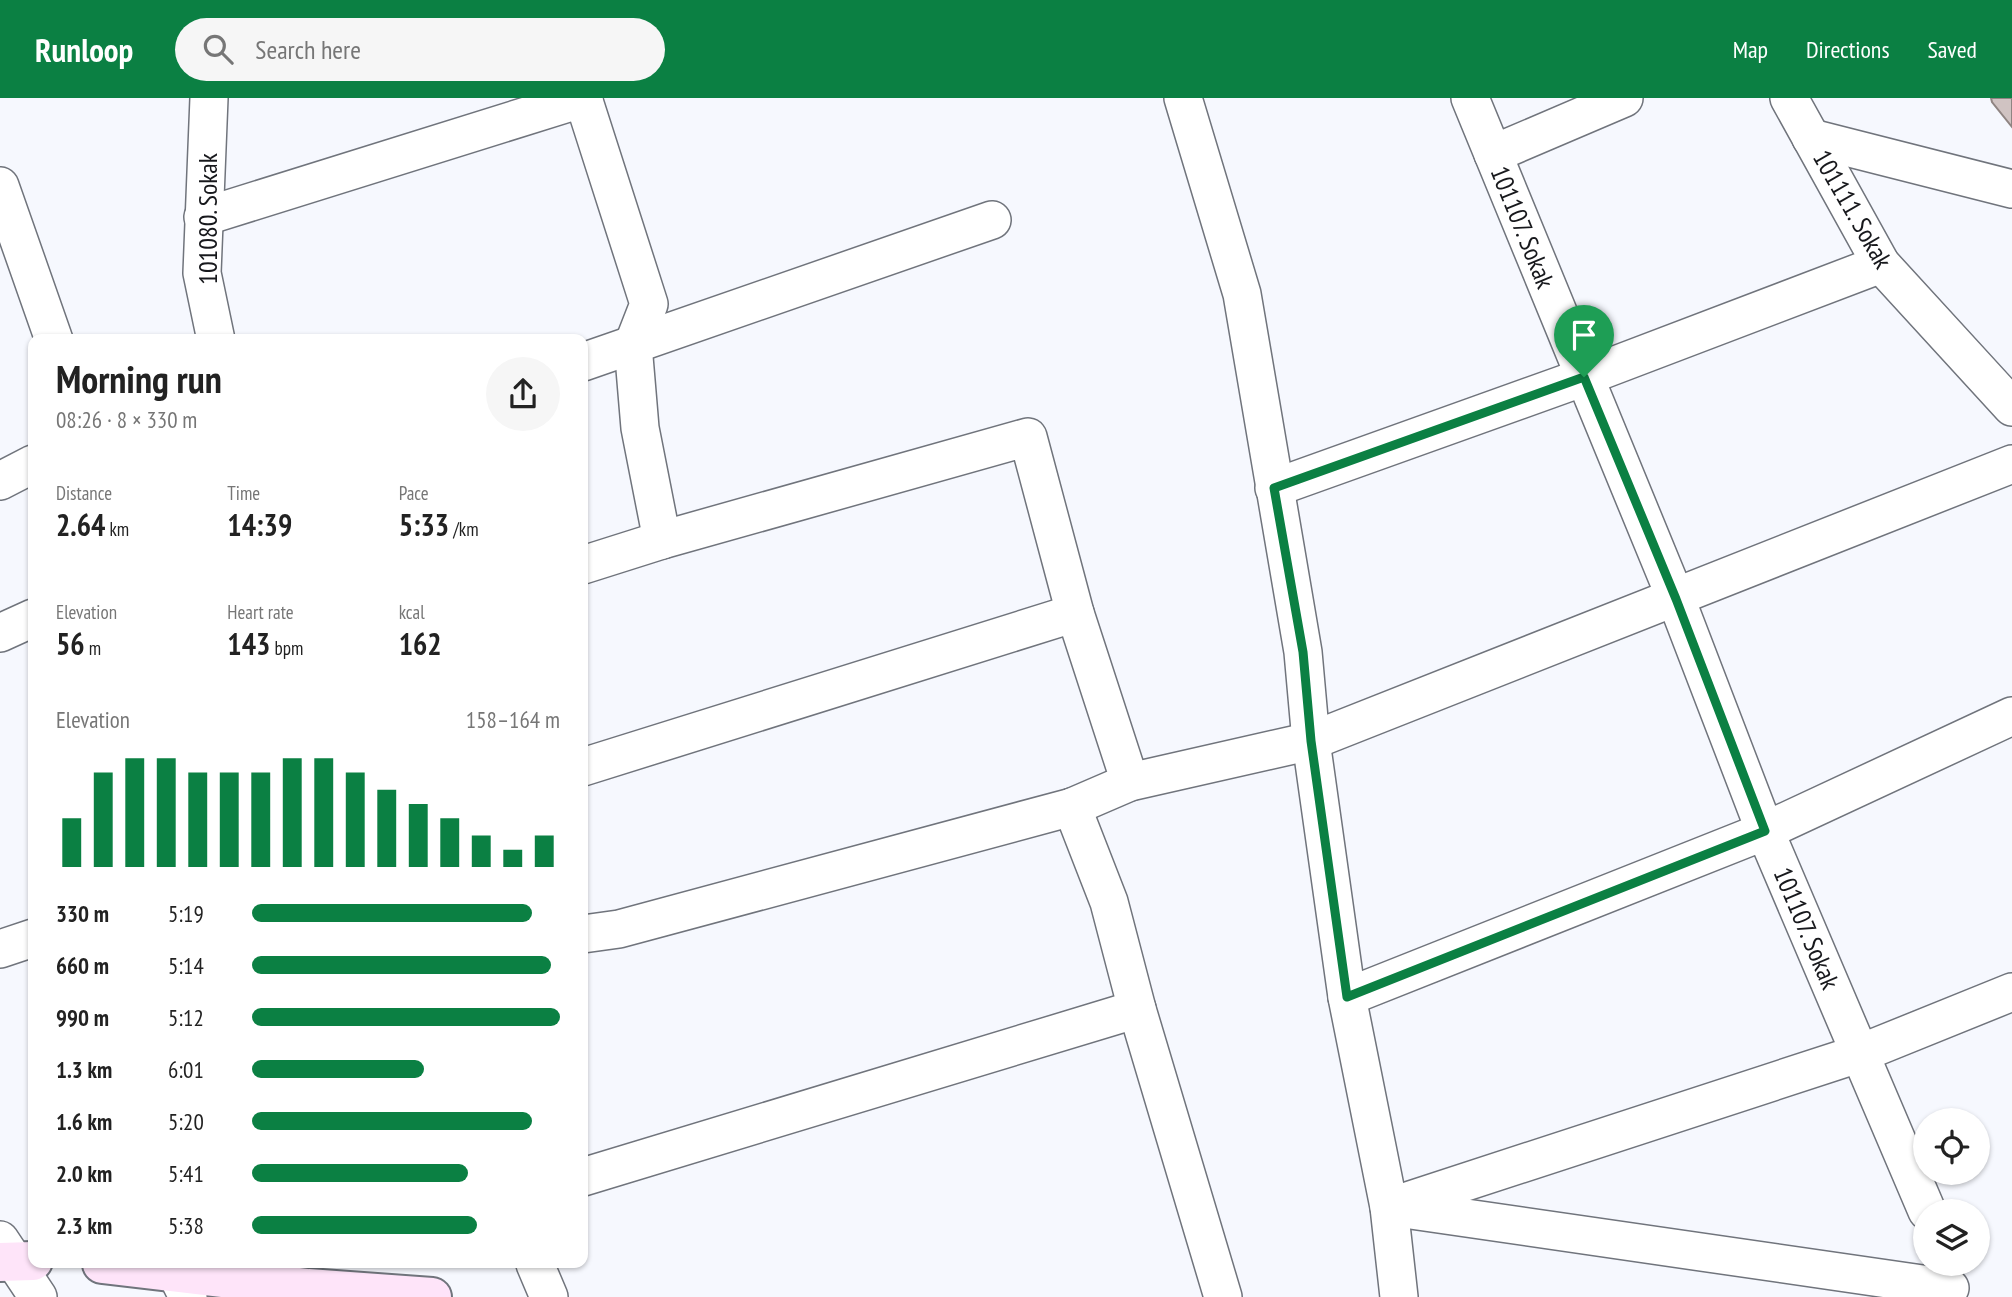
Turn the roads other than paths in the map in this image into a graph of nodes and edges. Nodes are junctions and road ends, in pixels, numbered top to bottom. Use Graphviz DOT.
graph roads {
  1 [pos="209,98"];
  2 [pos="584,98"];
  3 [pos="1182,98"];
  4 [pos="1470,98"];
  5 [pos="1623,98"];
  6 [pos="1789,98"];
  7 [pos="1811,138"];
  8 [pos="1493,154"];
  9 [pos="0,186"];
  10 [pos="2012,189"];
  11 [pos="203,217"];
  12 [pos="992,220"];
  13 [pos="1881,264"];
  14 [pos="52,334"];
  15 [pos="215,334"];
  16 [pos="633,345"];
  17 [pos="588,360"];
  18 [pos="1584,377"];
  19 [pos="2012,407"];
  20 [pos="2012,464"];
  21 [pos="28,467"];
  22 [pos="0,481"];
  23 [pos="1274,488"];
  24 [pos="662,540"];
  25 [pos="588,563"];
  26 [pos="1676,599"];
  27 [pos="1075,613"];
  28 [pos="28,620"];
  29 [pos="0,634"];
  30 [pos="2012,716"];
  31 [pos="1311,741"];
  32 [pos="588,765"];
  33 [pos="1130,782"];
  34 [pos="1072,807"];
  35 [pos="1765,831"];
  36 [pos="588,933"];
  37 [pos="28,940"];
  38 [pos="0,949"];
  39 [pos="2012,992"];
  40 [pos="1347,997"];
  41 [pos="1137,1009"];
  42 [pos="1861,1053"];
  43 [pos="588,1175"];
  44 [pos="1922,1199"];
  45 [pos="1390,1207"];
  46 [pos="12,1256"];
  47 [pos="118,1268"];
  48 [pos="537,1268"];
  49 [pos="1949,1283"];
  50 [pos="181,1284"];
  51 [pos="38,1297"];
  52 [pos="432,1297"];
  53 [pos="549,1297"];
  54 [pos="1223,1297"];
  55 [pos="1399,1297"];
  1 -- 11 [label="street, 101080. Sokak"];
  2 -- 11 [label="street"];
  2 -- 16 [label="street"];
  3 -- 23 [label="street"];
  4 -- 8 [label="street, 101107. Sokak"];
  5 -- 8 [label="street"];
  6 -- 7 [label="street, 101111. Sokak"];
  7 -- 10 [label="street"];
  7 -- 13 [label="street, 101111. Sokak"];
  8 -- 18 [label="street, 101107. Sokak"];
  9 -- 14 [label="street"];
  11 -- 15 [label="street, 101080. Sokak"];
  12 -- 16 [label="street"];
  13 -- 18 [label="street"];
  13 -- 19 [label="street, 101111. Sokak"];
  16 -- 17 [label="street"];
  16 -- 24 [label="street"];
  18 -- 23 [label="street"];
  18 -- 26 [label="street, 101107. Sokak"];
  20 -- 26 [label="street"];
  21 -- 22 [label="street"];
  23 -- 31 [label="street"];
  24 -- 25 [label="street"];
  24 -- 27 [label="street"];
  26 -- 31 [label="street"];
  26 -- 35 [label="street, 101107. Sokak"];
  27 -- 32 [label="street"];
  27 -- 33 [label="street"];
  28 -- 29 [label="street"];
  30 -- 35 [label="street"];
  31 -- 33 [label="street"];
  31 -- 40 [label="street"];
  33 -- 34 [label="street"];
  34 -- 36 [label="street"];
  34 -- 41 [label="street"];
  35 -- 40 [label="street"];
  35 -- 42 [label="street, 101107. Sokak"];
  37 -- 38 [label="street"];
  39 -- 42 [label="street"];
  40 -- 45 [label="street"];
  41 -- 43 [label="street"];
  41 -- 54 [label="street"];
  42 -- 44 [label="street, 101107. Sokak"];
  42 -- 45 [label="street"];
  45 -- 49 [label="street"];
  45 -- 55 [label="street"];
  46 -- 51 [label="street"];
  47 -- 50 [label="street"];
  48 -- 53 [label="street"];
  50 -- 52 [label="street"];
}
